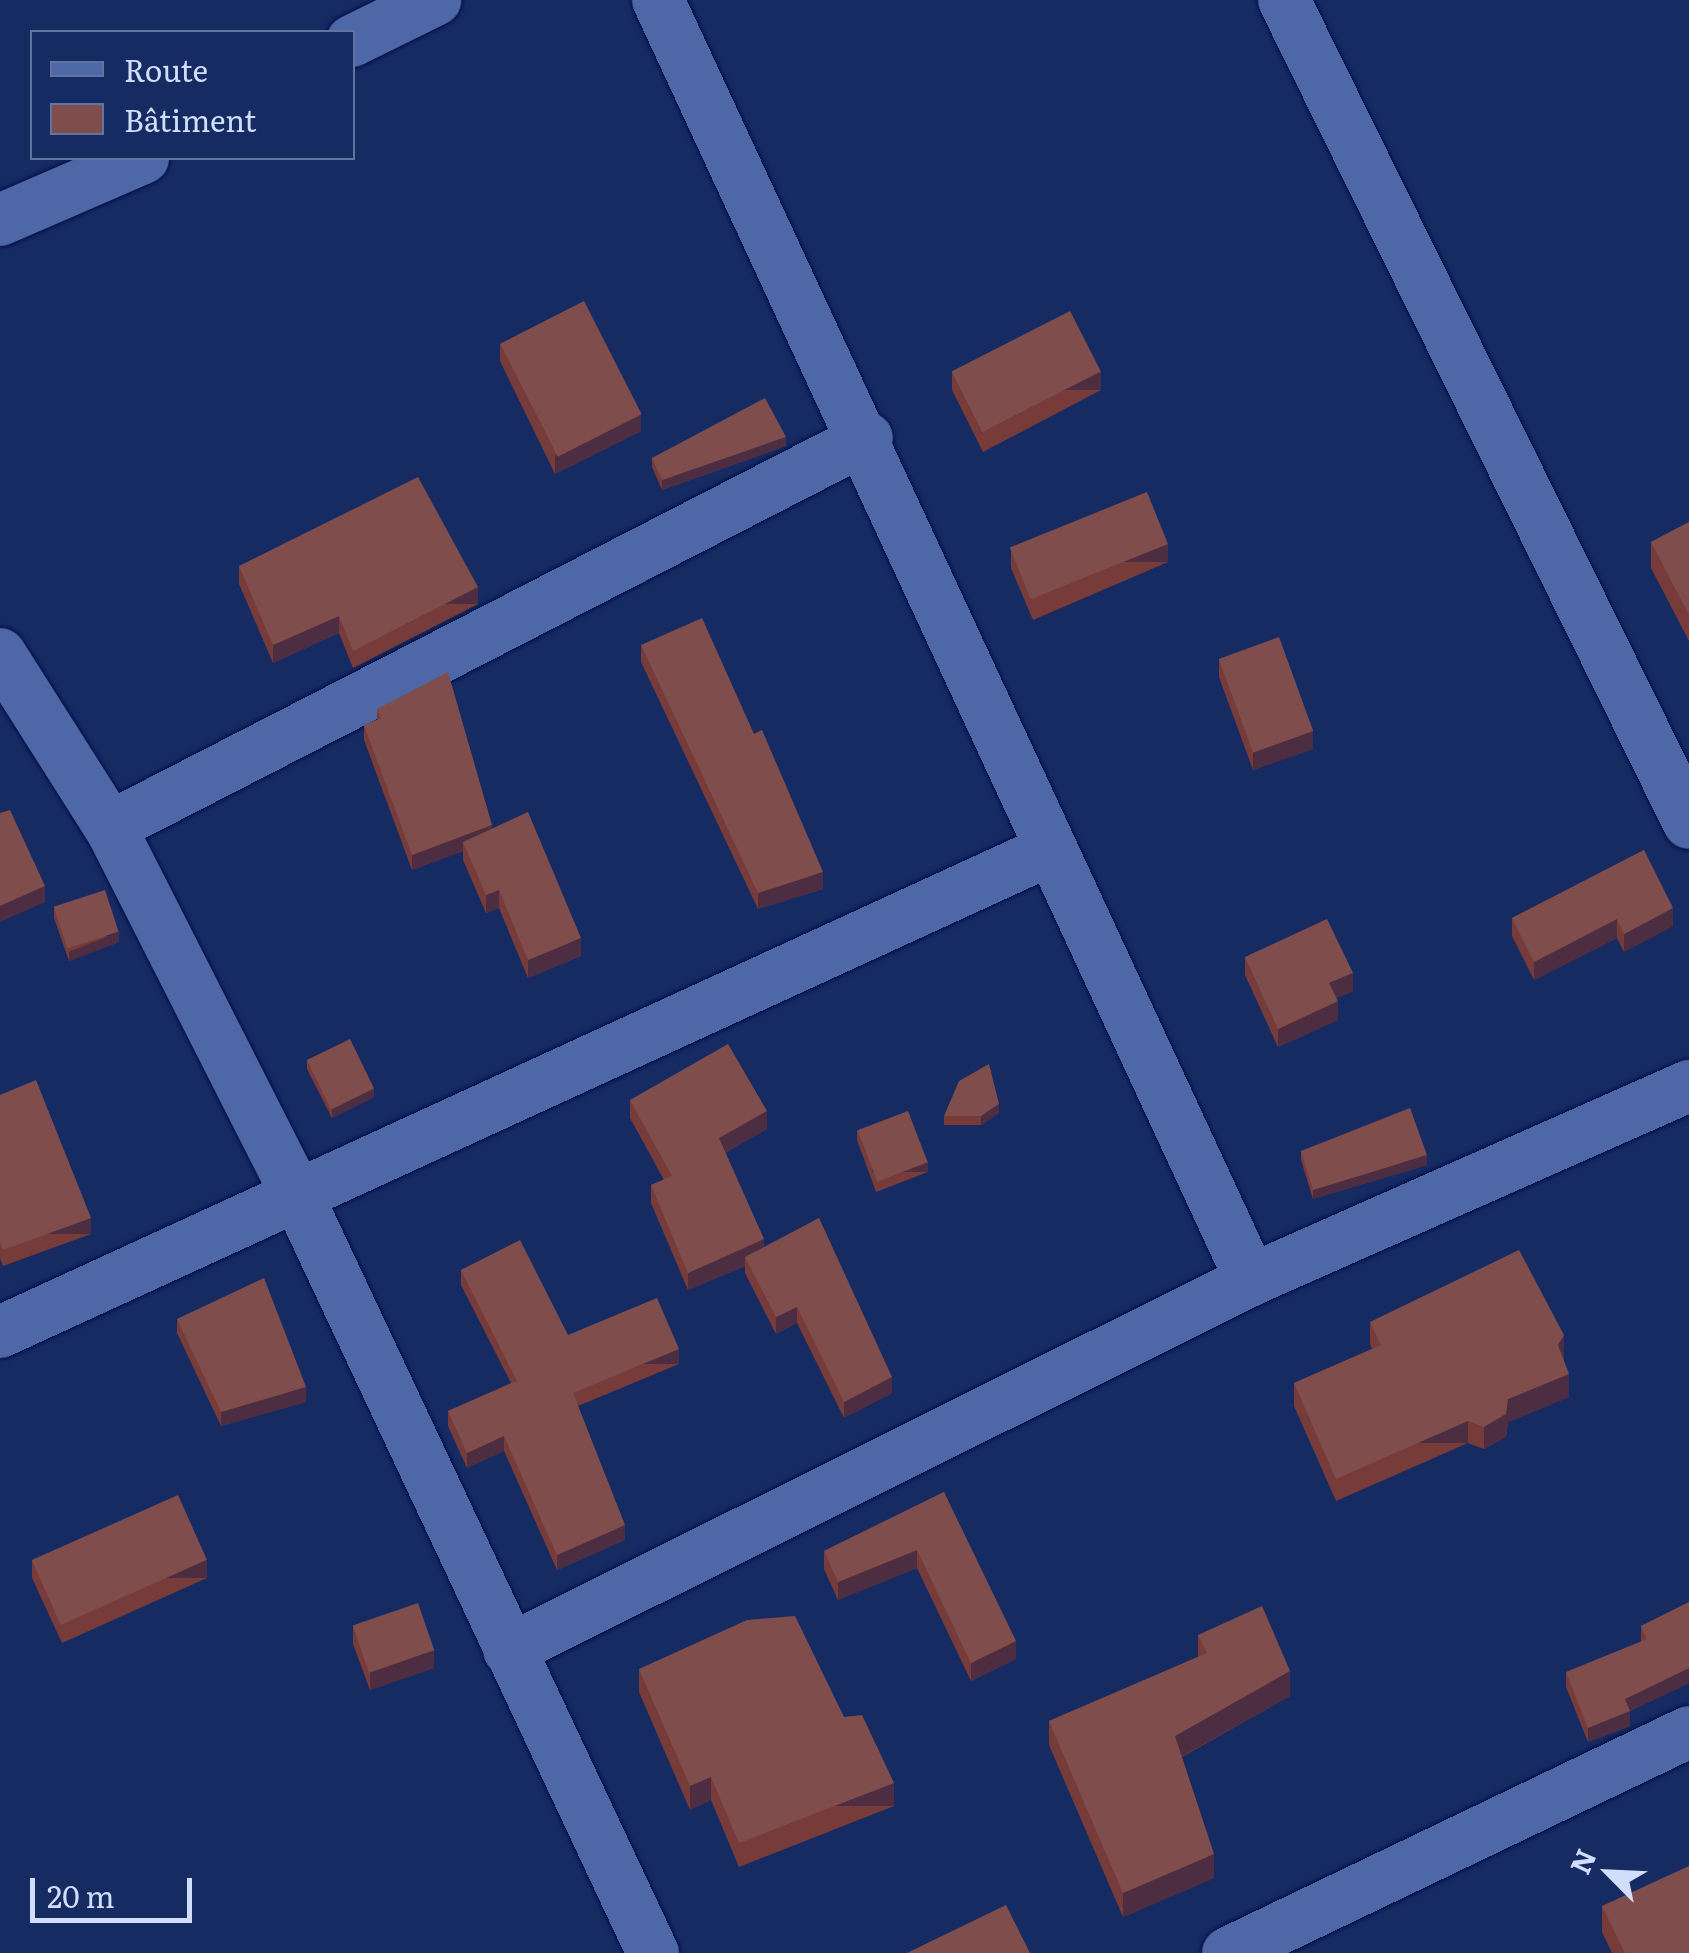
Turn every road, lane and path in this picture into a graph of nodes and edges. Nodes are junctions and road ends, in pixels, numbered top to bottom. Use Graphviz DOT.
graph roads {
  1 [pos="435,0"];
  2 [pos="658,0"];
  3 [pos="1284,0"];
  4 [pos="355,39"];
  5 [pos="138,160"];
  6 [pos="0,220"];
  7 [pos="867,438"];
  8 [pos="0,654"];
  9 [pos="1689,823"];
  10 [pos="110,827"];
  11 [pos="1050,850"];
  12 [pos="1689,1086"];
  13 [pos="298,1197"];
  14 [pos="1251,1280"];
  15 [pos="0,1332"];
  16 [pos="509,1650"];
  17 [pos="1689,1732"];
  18 [pos="653,1953"];
  19 [pos="1228,1953"];
  1 -- 4 [label="street"];
  2 -- 7 [label="street"];
  3 -- 9 [label="street"];
  5 -- 6 [label="street"];
  7 -- 10 [label="street"];
  7 -- 11 [label="street"];
  8 -- 10 [label="street"];
  10 -- 13 [label="street"];
  11 -- 13 [label="street"];
  11 -- 14 [label="street"];
  12 -- 14 [label="street"];
  13 -- 15 [label="street"];
  13 -- 16 [label="street"];
  14 -- 16 [label="street"];
  16 -- 18 [label="street"];
  17 -- 19 [label="street"];
}
